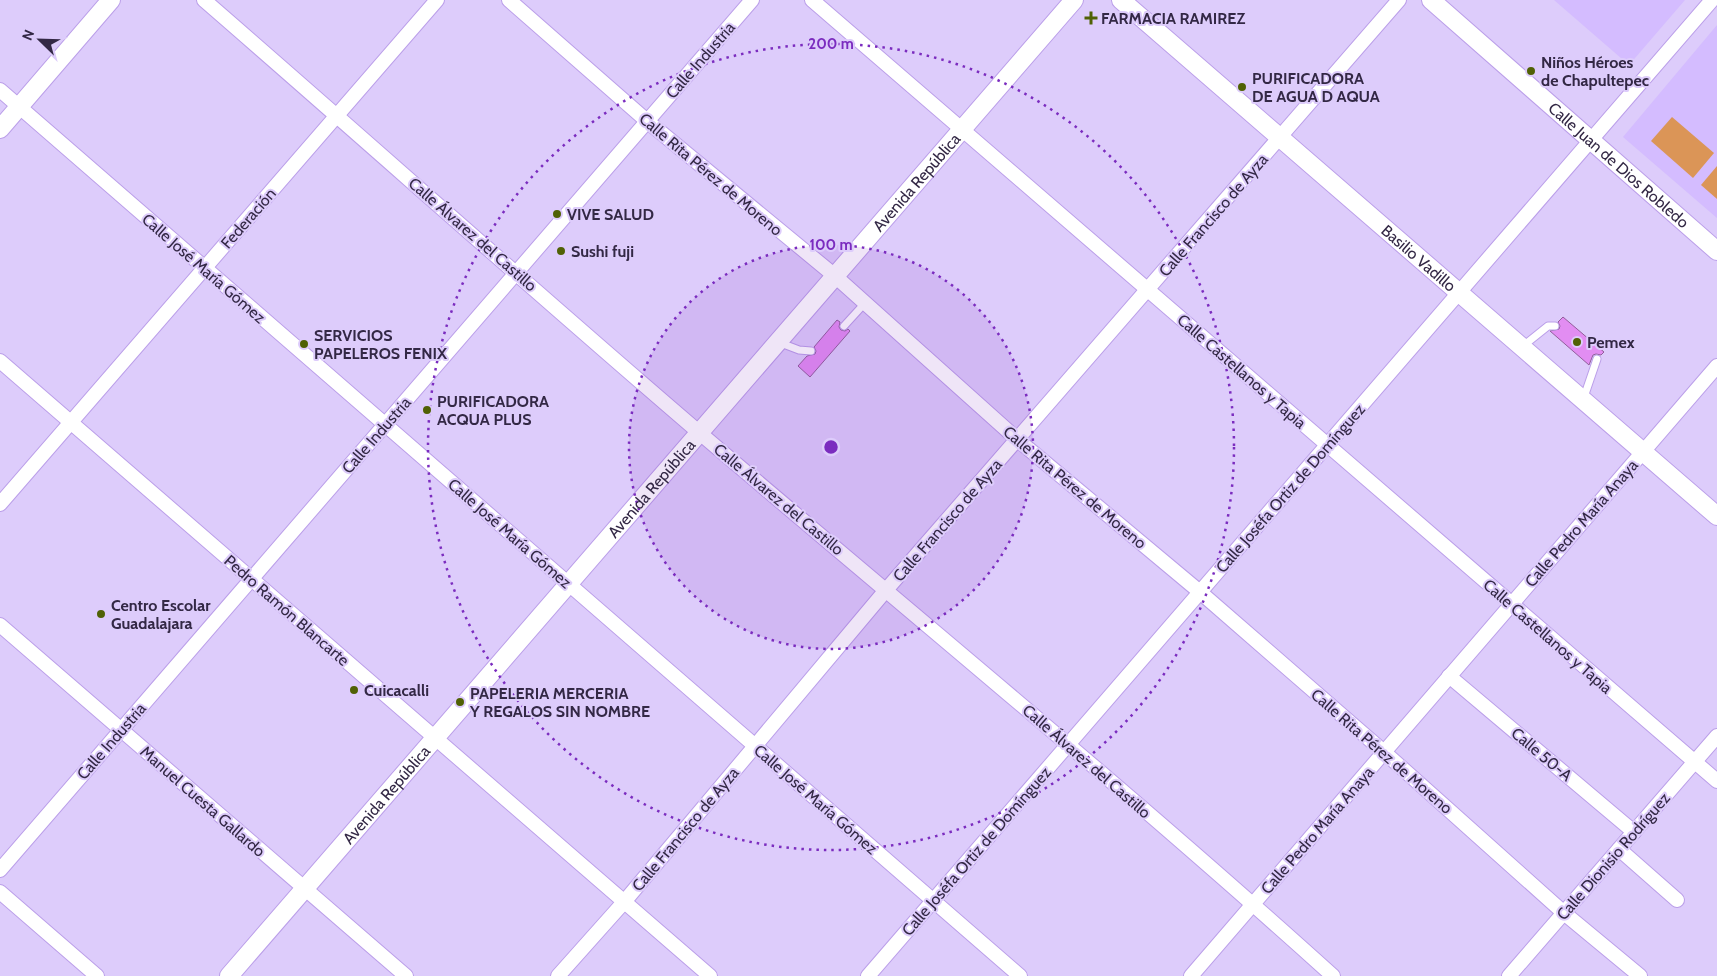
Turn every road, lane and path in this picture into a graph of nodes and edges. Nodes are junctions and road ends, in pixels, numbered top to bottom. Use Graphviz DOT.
graph roads {
  1 [pos="111,0"];
  2 [pos="204,0"];
  3 [pos="437,0"];
  4 [pos="509,0"];
  5 [pos="752,0"];
  6 [pos="812,0"];
  7 [pos="1074,0"];
  8 [pos="1121,0"];
  9 [pos="1400,0"];
  10 [pos="1431,0"];
  11 [pos="1712,0"];
  12 [pos="0,90"];
  13 [pos="19,107"];
  14 [pos="337,115"];
  15 [pos="647,121"];
  16 [pos="0,128"];
  17 [pos="962,129"];
  18 [pos="1280,138"];
  19 [pos="1590,140"];
  20 [pos="1717,251"];
  21 [pos="205,268"];
  22 [pos="516,272"];
  23 [pos="835,276"];
  24 [pos="1148,290"];
  25 [pos="1459,292"];
  26 [pos="864,303"];
  27 [pos="844,326"];
  28 [pos="1555,326"];
  29 [pos="778,342"];
  30 [pos="1522,347"];
  31 [pos="811,351"];
  32 [pos="1597,359"];
  33 [pos="0,362"];
  34 [pos="1717,366"];
  35 [pos="1583,400"];
  36 [pos="71,422"];
  37 [pos="385,425"];
  38 [pos="699,432"];
  39 [pos="1018,440"];
  40 [pos="1327,445"];
  41 [pos="1643,452"];
  42 [pos="0,504"];
  43 [pos="1717,516"];
  44 [pos="252,579"];
  45 [pos="568,584"];
  46 [pos="886,590"];
  47 [pos="1200,592"];
  48 [pos="1512,604"];
  49 [pos="0,625"];
  50 [pos="1450,676"];
  51 [pos="121,730"];
  52 [pos="1717,736"];
  53 [pos="434,738"];
  54 [pos="1068,744"];
  55 [pos="755,746"];
  56 [pos="1384,752"];
  57 [pos="1695,762"];
  58 [pos="1717,781"];
  59 [pos="1634,832"];
  60 [pos="1619,849"];
  61 [pos="0,870"];
  62 [pos="304,888"];
  63 [pos="0,892"];
  64 [pos="1677,900"];
  65 [pos="933,901"];
  66 [pos="624,902"];
  67 [pos="1253,904"];
  68 [pos="1564,913"];
  69 [pos="97,976"];
  70 [pos="229,976"];
  71 [pos="406,976"];
  72 [pos="558,976"];
  73 [pos="710,976"];
  74 [pos="868,976"];
  75 [pos="1020,976"];
  76 [pos="1190,976"];
  77 [pos="1333,976"];
  78 [pos="1509,976"];
  79 [pos="1640,976"];
  1 -- 13 [label="street"];
  2 -- 14 [label="street, Calle Álvarez del Castillo"];
  3 -- 14 [label="street, Federación"];
  4 -- 15 [label="street, Calle Rita Pérez de Moreno"];
  5 -- 15 [label="street, Calle Industria"];
  6 -- 17 [label="street, Calle Castellanos y Tapia"];
  7 -- 17 [label="street, Avenida República"];
  8 -- 18 [label="street, Basilio Vadillo"];
  9 -- 18 [label="street, Calle Francisco de Ayza"];
  10 -- 19 [label="street, Calle Juan de Dios Robledo"];
  11 -- 19 [label="street, Calle Joséfa Ortiz de Domínguez"];
  12 -- 13 [label="street, Calle José María Gómez"];
  13 -- 16 [label="street"];
  13 -- 21 [label="street, Calle José María Gómez"];
  14 -- 21 [label="street, Federación"];
  14 -- 22 [label="street, Calle Álvarez del Castillo"];
  15 -- 22 [label="street, Calle Industria"];
  15 -- 23 [label="street, Calle Rita Pérez de Moreno"];
  17 -- 23 [label="street, Avenida República"];
  17 -- 24 [label="street, Calle Castellanos y Tapia"];
  18 -- 24 [label="street, Calle Francisco de Ayza"];
  18 -- 25 [label="street, Basilio Vadillo"];
  19 -- 20 [label="street, Calle Juan de Dios Robledo"];
  19 -- 25 [label="street, Calle Joséfa Ortiz de Domínguez"];
  21 -- 36 [label="street, Federación"];
  21 -- 37 [label="street, Calle José María Gómez"];
  22 -- 37 [label="street, Calle Industria"];
  22 -- 38 [label="street, Calle Álvarez del Castillo"];
  23 -- 26 [label="street, Calle Rita Pérez de Moreno"];
  23 -- 29 [label="street, Avenida República"];
  24 -- 39 [label="street, Calle Francisco de Ayza"];
  24 -- 40 [label="street, Calle Castellanos y Tapia"];
  25 -- 30 [label="street, Basilio Vadillo"];
  25 -- 40 [label="street, Calle Joséfa Ortiz de Domínguez"];
  26 -- 27 [label="lane"];
  26 -- 39 [label="street, Calle Rita Pérez de Moreno"];
  28 -- 30 [label="lane"];
  29 -- 31 [label="lane"];
  29 -- 38 [label="street, Avenida República"];
  30 -- 35 [label="street, Basilio Vadillo"];
  32 -- 35 [label="lane"];
  33 -- 36 [label="street, Pedro Ramón Blancarte"];
  34 -- 41 [label="street, Calle Pedro María Anaya"];
  35 -- 41 [label="street, Basilio Vadillo"];
  36 -- 42 [label="street, Federación"];
  36 -- 44 [label="street, Pedro Ramón Blancarte"];
  37 -- 44 [label="street, Calle Industria"];
  37 -- 45 [label="street, Calle José María Gómez"];
  38 -- 45 [label="street, Avenida República"];
  38 -- 46 [label="street, Calle Álvarez del Castillo"];
  39 -- 46 [label="street, Calle Francisco de Ayza"];
  39 -- 47 [label="street, Calle Rita Pérez de Moreno"];
  40 -- 47 [label="street, Calle Joséfa Ortiz de Domínguez"];
  40 -- 48 [label="street, Calle Castellanos y Tapia"];
  41 -- 43 [label="street, Basilio Vadillo"];
  41 -- 48 [label="street, Calle Pedro María Anaya"];
  44 -- 51 [label="street, Calle Industria"];
  44 -- 53 [label="street, Pedro Ramón Blancarte"];
  45 -- 53 [label="street, Avenida República"];
  45 -- 55 [label="street, Calle José María Gómez"];
  46 -- 54 [label="street, Calle Álvarez del Castillo"];
  46 -- 55 [label="street, Calle Francisco de Ayza"];
  47 -- 54 [label="street, Calle Joséfa Ortiz de Domínguez"];
  47 -- 56 [label="street, Calle Rita Pérez de Moreno"];
  48 -- 50 [label="street, Calle Pedro María Anaya"];
  48 -- 57 [label="street, Calle Castellanos y Tapia"];
  49 -- 51 [label="street, Manuel Cuesta Gallardo"];
  50 -- 56 [label="street, Calle Pedro María Anaya"];
  50 -- 59 [label="street, Calle 50-A"];
  51 -- 61 [label="street, Calle Industria"];
  51 -- 62 [label="street, Manuel Cuesta Gallardo"];
  52 -- 57 [label="street, Calle Dionisio Rodríguez"];
  53 -- 62 [label="street, Avenida República"];
  53 -- 66 [label="street, Pedro Ramón Blancarte"];
  54 -- 65 [label="street, Calle Joséfa Ortiz de Domínguez"];
  54 -- 67 [label="street, Calle Álvarez del Castillo"];
  55 -- 65 [label="street, Calle José María Gómez"];
  55 -- 66 [label="street, Calle Francisco de Ayza"];
  56 -- 67 [label="street, Calle Pedro María Anaya"];
  56 -- 68 [label="street, Calle Rita Pérez de Moreno"];
  57 -- 58 [label="street, Calle Castellanos y Tapia"];
  57 -- 59 [label="street, Calle Dionisio Rodríguez"];
  59 -- 60 [label="street, Calle Dionisio Rodríguez"];
  60 -- 64 [label="street"];
  60 -- 68 [label="street, Calle Dionisio Rodríguez"];
  62 -- 70 [label="street, Avenida República"];
  62 -- 71 [label="street, Manuel Cuesta Gallardo"];
  63 -- 69 [label="street"];
  65 -- 74 [label="street, Calle Joséfa Ortiz de Domínguez"];
  65 -- 75 [label="street, Calle José María Gómez"];
  66 -- 72 [label="street, Calle Francisco de Ayza"];
  66 -- 73 [label="street, Pedro Ramón Blancarte"];
  67 -- 76 [label="street, Calle Pedro María Anaya"];
  67 -- 77 [label="street, Calle Álvarez del Castillo"];
  68 -- 78 [label="street, Calle Dionisio Rodríguez"];
  68 -- 79 [label="street, Calle Rita Pérez de Moreno"];
}
